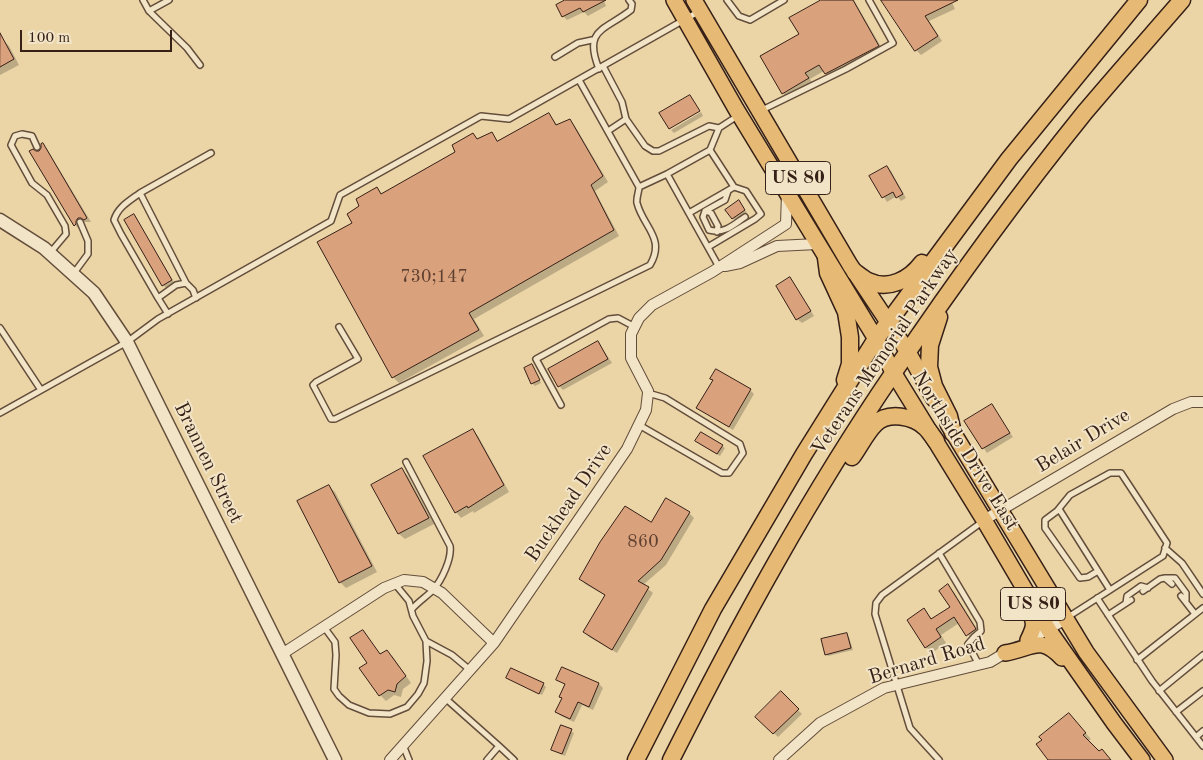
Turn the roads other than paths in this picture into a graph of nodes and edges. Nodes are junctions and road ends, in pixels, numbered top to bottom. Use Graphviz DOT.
graph roads {
  1 [pos="143,0"];
  2 [pos="169,0"];
  3 [pos="630,0"];
  4 [pos="674,0"];
  5 [pos="727,0"];
  6 [pos="784,0"];
  7 [pos="869,0"];
  8 [pos="1139,0"];
  9 [pos="1182,0"];
  10 [pos="697,3"];
  11 [pos="148,11"];
  12 [pos="685,20"];
  13 [pos="592,40"];
  14 [pos="555,57"];
  15 [pos="200,65"];
  16 [pos="601,67"];
  17 [pos="579,80"];
  18 [pos="759,112"];
  19 [pos="739,115"];
  20 [pos="1042,118"];
  21 [pos="626,119"];
  22 [pos="719,128"];
  23 [pos="608,132"];
  24 [pos="37,147"];
  25 [pos="710,150"];
  26 [pos="211,153"];
  27 [pos="668,174"];
  28 [pos="640,187"];
  29 [pos="734,187"];
  30 [pos="728,191"];
  31 [pos="787,192"];
  32 [pos="140,194"];
  33 [pos="758,209"];
  34 [pos="704,211"];
  35 [pos="689,213"];
  36 [pos="751,213"];
  37 [pos="746,217"];
  38 [pos="0,220"];
  39 [pos="80,222"];
  40 [pos="717,232"];
  41 [pos="708,247"];
  42 [pos="821,251"];
  43 [pos="50,254"];
  44 [pos="719,267"];
  45 [pos="855,272"];
  46 [pos="73,275"];
  47 [pos="186,283"];
  48 [pos="158,298"];
  49 [pos="196,298"];
  50 [pos="945,300"];
  51 [pos="168,314"];
  52 [pos="887,323"];
  53 [pos="635,326"];
  54 [pos="339,327"];
  55 [pos="0,328"];
  56 [pos="876,339"];
  57 [pos="127,342"];
  58 [pos="908,352"];
  59 [pos="893,372"];
  60 [pos="40,390"];
  61 [pos="648,393"];
  62 [pos="840,396"];
  63 [pos="1203,402"];
  64 [pos="560,405"];
  65 [pos="0,413"];
  66 [pos="639,425"];
  67 [pos="953,434"];
  68 [pos="936,441"];
  69 [pos="406,462"];
  70 [pos="1059,509"];
  71 [pos="1000,510"];
  72 [pos="984,520"];
  73 [pos="1165,548"];
  74 [pos="1003,551"];
  75 [pos="939,553"];
  76 [pos="773,566"];
  77 [pos="1098,571"];
  78 [pos="1166,578"];
  79 [pos="395,583"];
  80 [pos="1172,584"];
  81 [pos="434,588"];
  82 [pos="1110,590"];
  83 [pos="1203,594"];
  84 [pos="1097,598"];
  85 [pos="1203,608"];
  86 [pos="412,609"];
  87 [pos="1195,614"];
  88 [pos="1108,615"];
  89 [pos="1066,619"];
  90 [pos="324,627"];
  91 [pos="1048,629"];
  92 [pos="1028,640"];
  93 [pos="426,641"];
  94 [pos="494,643"];
  95 [pos="1005,653"];
  96 [pos="282,654"];
  97 [pos="1203,656"];
  98 [pos="1137,660"];
  99 [pos="978,665"];
  100 [pos="1076,669"];
  101 [pos="470,670"];
  102 [pos="897,685"];
  103 [pos="1159,690"];
  104 [pos="1203,691"];
  105 [pos="445,698"];
  106 [pos="1176,712"];
  107 [pos="1203,732"];
  108 [pos="1196,737"];
  109 [pos="403,745"];
  110 [pos="499,746"];
  111 [pos="1203,746"];
  112 [pos="335,760"];
  113 [pos="390,760"];
  114 [pos="409,760"];
  115 [pos="487,760"];
  116 [pos="514,760"];
  117 [pos="636,760"];
  118 [pos="671,760"];
  119 [pos="779,760"];
  120 [pos="939,760"];
  121 [pos="1142,760"];
  122 [pos="1165,760"];
  1 -- 11 [label="lane"];
  2 -- 11 [label="lane"];
  3 -- 13 [label="lane"];
  4 -- 12 [label="main road, Northside Drive East / US 80"];
  5 -- 6 [label="lane"];
  7 -- 18 [label="lane"];
  8 -- 20 [label="highway, Veterans Memorial Parkway"];
  9 -- 50 [label="highway, Veterans Memorial Parkway"];
  10 -- 12 [label="lane"];
  10 -- 18 [label="main road, Northside Drive East / US 80"];
  11 -- 15 [label="lane"];
  12 -- 16 [label="lane"];
  12 -- 19 [label="main road, Northside Drive East / US 80"];
  13 -- 14 [label="lane"];
  13 -- 16 [label="lane"];
  16 -- 17 [label="lane"];
  16 -- 21 [label="lane"];
  17 -- 23 [label="lane"];
  17 -- 49 [label="lane"];
  18 -- 45 [label="main road, Northside Drive East / US 80"];
  19 -- 22 [label="lane"];
  19 -- 31 [label="main road, Northside Drive East / US 80"];
  20 -- 45 [label="highway"];
  20 -- 52 [label="highway, Veterans Memorial Parkway"];
  21 -- 22 [label="lane"];
  21 -- 23 [label="lane"];
  22 -- 25 [label="lane"];
  23 -- 28 [label="lane"];
  24 -- 43 [label="lane"];
  25 -- 27 [label="lane"];
  25 -- 29 [label="lane"];
  26 -- 32 [label="lane"];
  27 -- 28 [label="lane"];
  27 -- 35 [label="lane"];
  28 -- 54 [label="lane"];
  29 -- 30 [label="lane"];
  29 -- 33 [label="lane"];
  30 -- 34 [label="lane"];
  30 -- 35 [label="lane"];
  31 -- 42 [label="main road, Northside Drive East / US 80"];
  31 -- 44 [label="street"];
  32 -- 47 [label="lane"];
  32 -- 48 [label="lane"];
  33 -- 36 [label="lane"];
  33 -- 41 [label="lane"];
  34 -- 40 [label="lane"];
  34 -- 40 [label="lane"];
  35 -- 41 [label="lane"];
  37 -- 40 [label="lane"];
  38 -- 43 [label="street, Brannen Street"];
  39 -- 46 [label="lane"];
  41 -- 44 [label="lane"];
  42 -- 44 [label="street"];
  42 -- 56 [label="main road, Northside Drive East / US 80"];
  42 -- 62 [label="highway"];
  43 -- 46 [label="street, Brannen Street"];
  44 -- 53 [label="street"];
  45 -- 52 [label="main road, Northside Drive East / US 80"];
  46 -- 57 [label="street, Brannen Street"];
  47 -- 48 [label="lane"];
  47 -- 49 [label="lane"];
  48 -- 51 [label="lane"];
  49 -- 51 [label="lane"];
  50 -- 58 [label="highway, Veterans Memorial Parkway"];
  50 -- 67 [label="highway"];
  51 -- 57 [label="lane"];
  52 -- 56 [label="highway, Veterans Memorial Parkway"];
  52 -- 58 [label="main road, Northside Drive East / US 80"];
  53 -- 61 [label="street"];
  53 -- 64 [label="lane"];
  55 -- 60 [label="lane"];
  56 -- 59 [label="main road, Northside Drive East / US 80"];
  56 -- 62 [label="highway, Veterans Memorial Parkway"];
  57 -- 60 [label="lane"];
  57 -- 96 [label="street, Brannen Street"];
  58 -- 59 [label="highway, Veterans Memorial Parkway"];
  58 -- 67 [label="main road, Northside Drive East / US 80"];
  59 -- 68 [label="main road, Northside Drive East / US 80"];
  59 -- 76 [label="highway, Veterans Memorial Parkway"];
  60 -- 65 [label="lane"];
  61 -- 66 [label="street, Buckhead Drive"];
  61 -- 66 [label="lane"];
  62 -- 117 [label="highway, Veterans Memorial Parkway"];
  63 -- 71 [label="street, Belair Drive"];
  66 -- 94 [label="street, Buckhead Drive"];
  67 -- 71 [label="main road, Northside Drive East / US 80"];
  68 -- 72 [label="main road, Northside Drive East / US 80"];
  68 -- 76 [label="highway"];
  69 -- 81 [label="lane"];
  70 -- 73 [label="lane"];
  70 -- 77 [label="lane"];
  70 -- 77 [label="lane"];
  71 -- 72 [label="street, Belair Drive"];
  71 -- 89 [label="main road, Northside Drive East / US 80"];
  72 -- 74 [label="main road, Northside Drive East / US 80"];
  72 -- 75 [label="lane"];
  73 -- 82 [label="lane"];
  73 -- 83 [label="lane"];
  74 -- 91 [label="main road, Northside Drive East / US 80"];
  74 -- 92 [label="main road"];
  75 -- 99 [label="lane"];
  75 -- 102 [label="lane"];
  76 -- 118 [label="highway, Veterans Memorial Parkway"];
  77 -- 82 [label="lane"];
  78 -- 80 [label="lane"];
  78 -- 87 [label="lane"];
  78 -- 88 [label="lane"];
  79 -- 81 [label="street"];
  79 -- 86 [label="lane"];
  79 -- 90 [label="street"];
  81 -- 86 [label="lane"];
  81 -- 94 [label="street"];
  82 -- 84 [label="lane"];
  84 -- 88 [label="lane"];
  84 -- 89 [label="lane"];
  85 -- 87 [label="lane"];
  86 -- 93 [label="lane"];
  87 -- 98 [label="lane"];
  88 -- 98 [label="lane"];
  89 -- 91 [label="street, Bernard Road"];
  89 -- 122 [label="main road, Northside Drive East / US 80"];
  90 -- 93 [label="lane"];
  90 -- 96 [label="street"];
  91 -- 92 [label="street, Bernard Road"];
  91 -- 100 [label="main road, Northside Drive East / US 80"];
  92 -- 95 [label="street, Bernard Road"];
  93 -- 101 [label="lane"];
  94 -- 101 [label="street, Buckhead Drive"];
  95 -- 99 [label="street, Bernard Road"];
  95 -- 100 [label="main road"];
  96 -- 112 [label="street, Brannen Street"];
  97 -- 103 [label="lane"];
  98 -- 103 [label="lane"];
  99 -- 102 [label="street, Bernard Road"];
  100 -- 121 [label="main road, Northside Drive East / US 80"];
  101 -- 105 [label="street, Buckhead Drive"];
  102 -- 119 [label="street, Bernard Road"];
  102 -- 120 [label="lane"];
  103 -- 106 [label="lane"];
  104 -- 106 [label="lane"];
  105 -- 109 [label="street, Buckhead Drive"];
  105 -- 110 [label="lane"];
  106 -- 108 [label="lane"];
  107 -- 108 [label="lane"];
  108 -- 111 [label="lane"];
  109 -- 113 [label="street, Buckhead Drive"];
  109 -- 114 [label="lane"];
  110 -- 115 [label="lane"];
  110 -- 116 [label="lane"];
}
